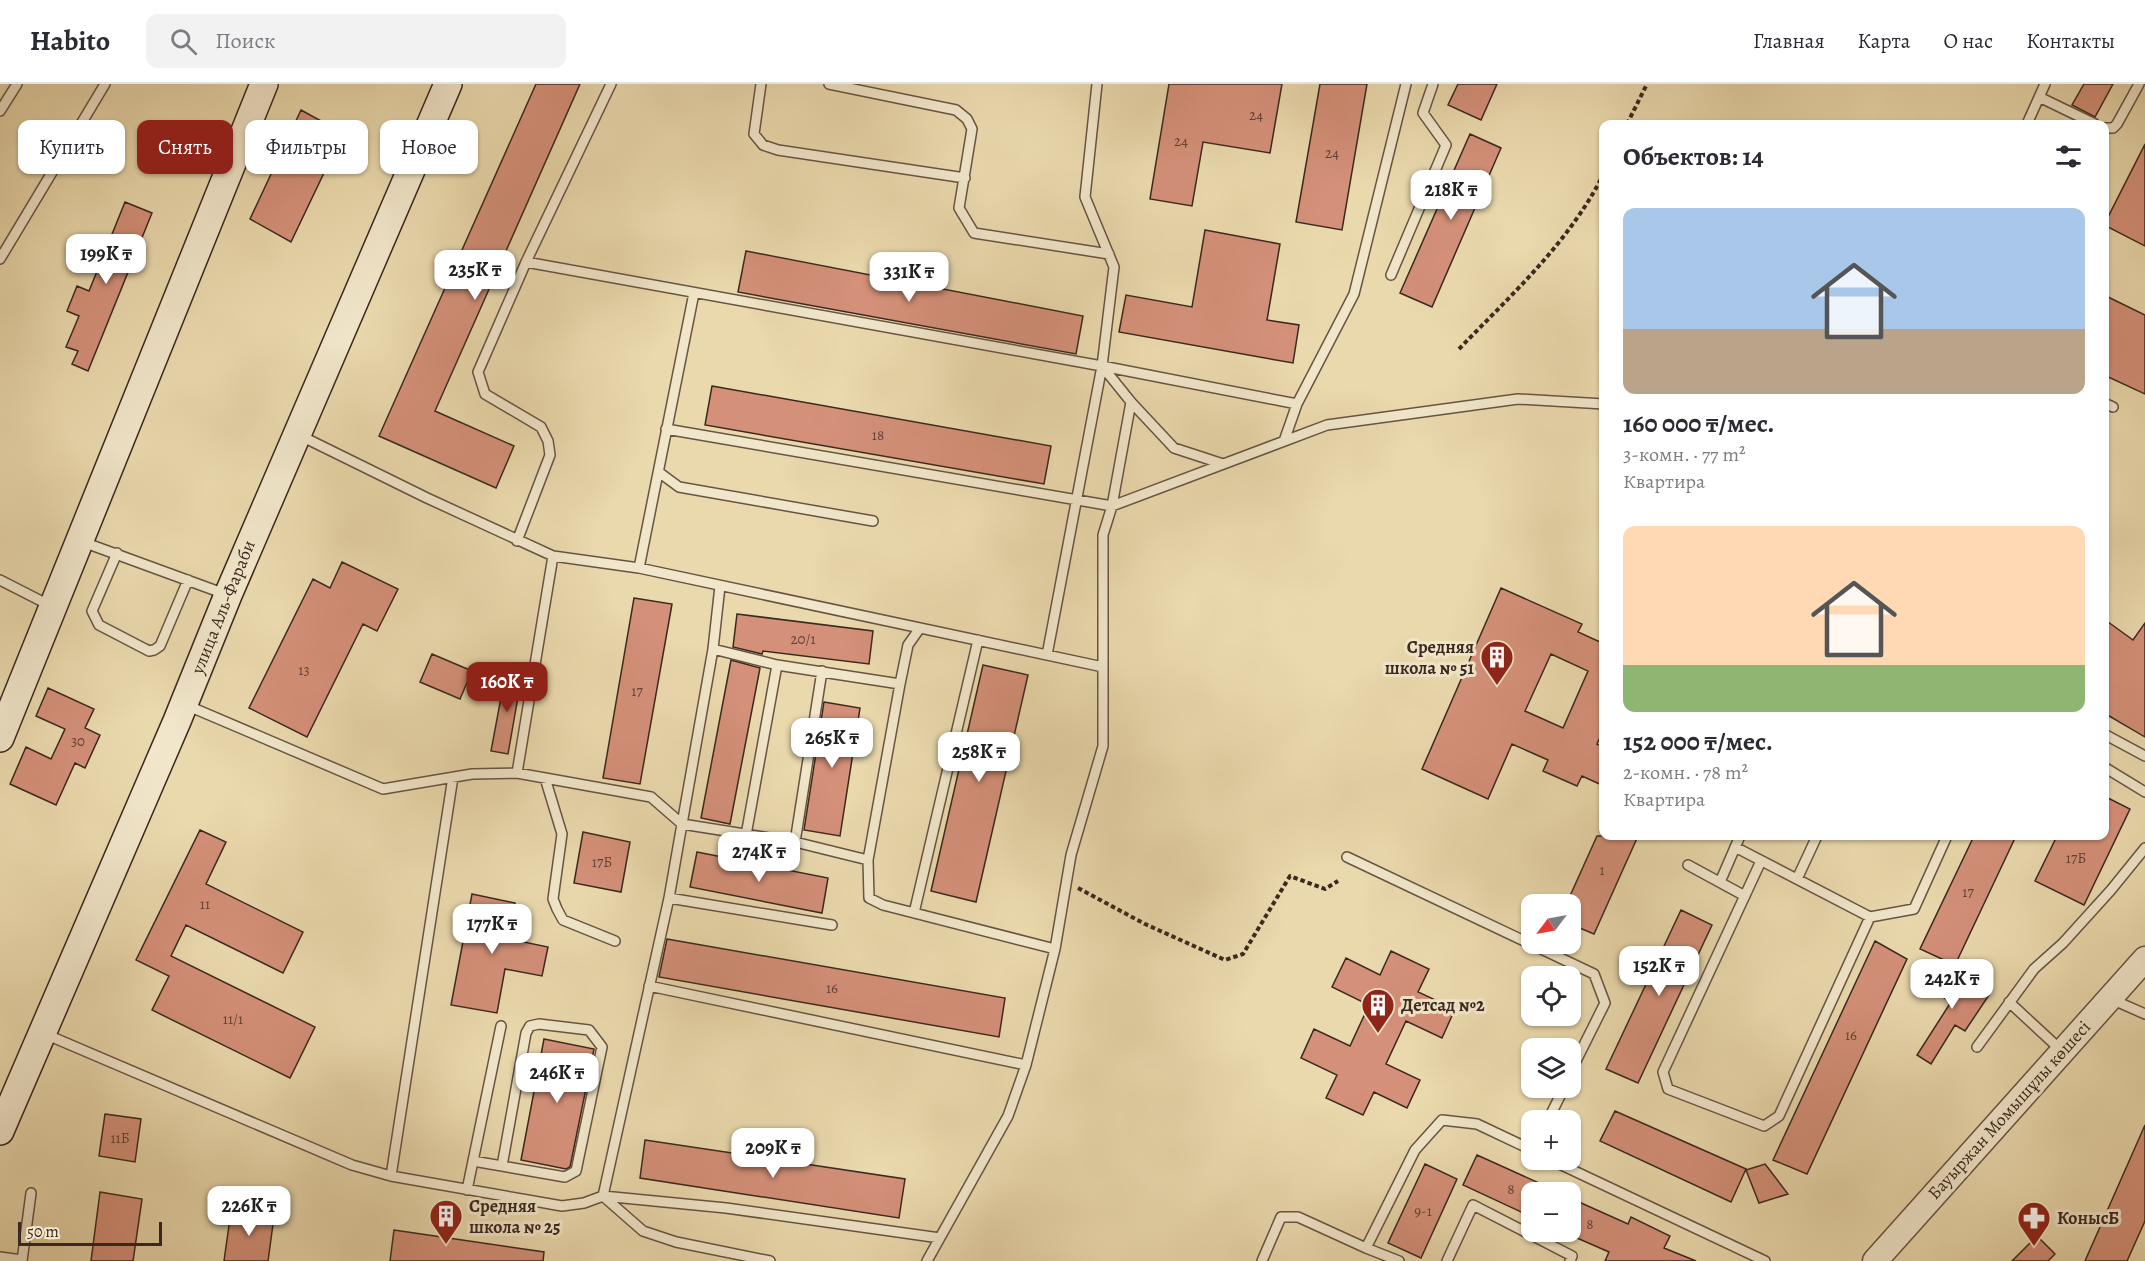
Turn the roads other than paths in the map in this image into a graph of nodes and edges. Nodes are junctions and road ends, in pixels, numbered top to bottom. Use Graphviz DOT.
graph roads {
  1 [pos="16,84"];
  2 [pos="105,84"];
  3 [pos="264,84"];
  4 [pos="448,84"];
  5 [pos="611,84"];
  6 [pos="761,84"];
  7 [pos="829,84"];
  8 [pos="1097,84"];
  9 [pos="1406,84"];
  10 [pos="1433,84"];
  11 [pos="2044,84"];
  12 [pos="2139,84"];
  13 [pos="2039,97"];
  14 [pos="0,111"];
  15 [pos="2029,120"];
  16 [pos="2086,120"];
  17 [pos="2109,128"];
  18 [pos="964,178"];
  19 [pos="1109,254"];
  20 [pos="0,259"];
  21 [pos="526,262"];
  22 [pos="1391,275"];
  23 [pos="694,293"];
  24 [pos="1102,366"];
  25 [pos="1131,402"];
  26 [pos="1297,404"];
  27 [pos="1599,404"];
  28 [pos="666,429"];
  29 [pos="297,434"];
  30 [pos="1284,441"];
  31 [pos="1223,464"];
  32 [pos="660,473"];
  33 [pos="1077,500"];
  34 [pos="1112,506"];
  35 [pos="873,521"];
  36 [pos="80,540"];
  37 [pos="517,541"];
  38 [pos="117,553"];
  39 [pos="553,556"];
  40 [pos="639,568"];
  41 [pos="0,580"];
  42 [pos="188,580"];
  43 [pos="720,586"];
  44 [pos="228,595"];
  45 [pos="53,607"];
  46 [pos="920,628"];
  47 [pos="978,640"];
  48 [pos="713,649"];
  49 [pos="1047,655"];
  50 [pos="777,665"];
  51 [pos="1103,667"];
  52 [pos="822,671"];
  53 [pos="900,684"];
  54 [pos="184,704"];
  55 [pos="2109,737"];
  56 [pos="0,738"];
  57 [pos="2145,756"];
  58 [pos="2109,770"];
  59 [pos="517,773"];
  60 [pos="453,777"];
  61 [pos="545,778"];
  62 [pos="2145,792"];
  63 [pos="682,824"];
  64 [pos="746,835"];
  65 [pos="1738,840"];
  66 [pos="1815,840"];
  67 [pos="1945,840"];
  68 [pos="795,842"];
  69 [pos="1735,848"];
  70 [pos="2145,848"];
  71 [pos="1347,857"];
  72 [pos="868,860"];
  73 [pos="1761,861"];
  74 [pos="1688,865"];
  75 [pos="1797,879"];
  76 [pos="1720,882"];
  77 [pos="1744,896"];
  78 [pos="669,898"];
  79 [pos="914,913"];
  80 [pos="1870,917"];
  81 [pos="832,925"];
  82 [pos="615,941"];
  83 [pos="1056,949"];
  84 [pos="2145,959"];
  85 [pos="650,986"];
  86 [pos="2109,998"];
  87 [pos="2009,1002"];
  88 [pos="2145,1014"];
  89 [pos="501,1026"];
  90 [pos="43,1034"];
  91 [pos="1977,1047"];
  92 [pos="1581,1051"];
  93 [pos="2062,1051"];
  94 [pos="1026,1065"];
  95 [pos="0,1131"];
  96 [pos="1521,1145"];
  97 [pos="473,1161"];
  98 [pos="502,1166"];
  99 [pos="1572,1170"];
  100 [pos="391,1176"];
  101 [pos="467,1190"];
  102 [pos="31,1193"];
  103 [pos="603,1196"];
  104 [pos="940,1238"];
  105 [pos="1366,1248"];
  106 [pos="0,1257"];
  107 [pos="22,1260"];
  108 [pos="770,1261"];
  109 [pos="927,1261"];
  110 [pos="1262,1261"];
  111 [pos="1399,1261"];
  112 [pos="1446,1261"];
  113 [pos="1570,1261"];
  114 [pos="1765,1261"];
  115 [pos="1875,1261"];
  1 -- 14 [label="lane"];
  2 -- 20 [label="lane"];
  3 -- 36 [label="main road"];
  4 -- 29 [label="main road, улица Аль-Фараби"];
  5 -- 21 [label="lane"];
  6 -- 18 [label="lane"];
  7 -- 18 [label="lane"];
  8 -- 19 [label="lane"];
  9 -- 26 [label="lane"];
  10 -- 22 [label="lane"];
  11 -- 13 [label="lane"];
  12 -- 17 [label="lane"];
  13 -- 15 [label="lane"];
  13 -- 16 [label="lane"];
  18 -- 19 [label="lane"];
  19 -- 24 [label="lane"];
  21 -- 23 [label="lane"];
  21 -- 37 [label="lane"];
  23 -- 24 [label="lane"];
  23 -- 28 [label="lane"];
  24 -- 25 [label="lane"];
  24 -- 26 [label="lane"];
  24 -- 33 [label="lane"];
  25 -- 31 [label="lane"];
  25 -- 34 [label="lane"];
  26 -- 30 [label="lane"];
  27 -- 30 [label="lane"];
  28 -- 32 [label="lane"];
  28 -- 33 [label="lane"];
  29 -- 37 [label="lane"];
  29 -- 44 [label="main road, улица Аль-Фараби"];
  30 -- 31 [label="lane"];
  31 -- 34 [label="lane"];
  32 -- 35 [label="lane"];
  32 -- 40 [label="lane"];
  33 -- 34 [label="lane"];
  33 -- 49 [label="lane"];
  34 -- 51 [label="lane"];
  36 -- 38 [label="lane"];
  36 -- 45 [label="main road"];
  37 -- 39 [label="lane"];
  38 -- 42 [label="lane"];
  38 -- 42 [label="lane"];
  39 -- 40 [label="lane"];
  39 -- 59 [label="lane"];
  40 -- 43 [label="lane"];
  41 -- 45 [label="lane"];
  42 -- 44 [label="lane"];
  43 -- 46 [label="lane"];
  43 -- 48 [label="lane"];
  44 -- 54 [label="main road, улица Аль-Фараби"];
  45 -- 56 [label="main road"];
  46 -- 47 [label="lane"];
  46 -- 53 [label="lane"];
  47 -- 49 [label="lane"];
  47 -- 79 [label="lane"];
  48 -- 50 [label="lane"];
  48 -- 63 [label="lane"];
  49 -- 51 [label="lane"];
  50 -- 52 [label="lane"];
  50 -- 64 [label="lane"];
  51 -- 83 [label="lane"];
  52 -- 53 [label="lane"];
  52 -- 68 [label="lane"];
  53 -- 72 [label="lane"];
  54 -- 60 [label="lane"];
  54 -- 90 [label="main road, улица Аль-Фараби"];
  55 -- 57 [label="lane"];
  58 -- 62 [label="lane"];
  59 -- 60 [label="lane"];
  59 -- 61 [label="lane"];
  60 -- 100 [label="lane"];
  61 -- 63 [label="lane"];
  61 -- 82 [label="lane"];
  63 -- 64 [label="lane"];
  63 -- 78 [label="lane"];
  64 -- 68 [label="lane"];
  65 -- 69 [label="lane"];
  66 -- 75 [label="lane"];
  67 -- 80 [label="lane"];
  68 -- 72 [label="lane"];
  69 -- 73 [label="lane"];
  69 -- 76 [label="lane"];
  70 -- 87 [label="lane"];
  71 -- 92 [label="lane"];
  72 -- 79 [label="lane"];
  73 -- 75 [label="lane"];
  73 -- 77 [label="lane"];
  74 -- 76 [label="lane"];
  75 -- 80 [label="lane"];
  76 -- 77 [label="lane"];
  77 -- 80 [label="lane"];
  78 -- 81 [label="lane"];
  78 -- 85 [label="lane"];
  79 -- 83 [label="lane"];
  83 -- 94 [label="lane"];
  84 -- 86 [label="street, Бауыржан Момышұлы көшесі"];
  85 -- 94 [label="lane"];
  85 -- 103 [label="lane"];
  86 -- 88 [label="lane"];
  86 -- 93 [label="street, Бауыржан Момышұлы көшесі"];
  87 -- 91 [label="lane"];
  87 -- 93 [label="lane"];
  89 -- 97 [label="lane"];
  90 -- 95 [label="main road, улица Аль-Фараби"];
  90 -- 100 [label="lane"];
  93 -- 115 [label="street, Бауыржан Момышұлы көшесі"];
  94 -- 104 [label="lane"];
  96 -- 105 [label="lane"];
  97 -- 98 [label="lane"];
  97 -- 101 [label="lane"];
  98 -- 98 [label="lane"];
  99 -- 114 [label="lane"];
  100 -- 101 [label="lane"];
  101 -- 103 [label="lane"];
  102 -- 107 [label="lane"];
  103 -- 104 [label="lane"];
  103 -- 108 [label="lane"];
  104 -- 109 [label="lane"];
  105 -- 110 [label="lane"];
  105 -- 111 [label="lane"];
  106 -- 107 [label="lane"];
  112 -- 113 [label="lane"];
}
